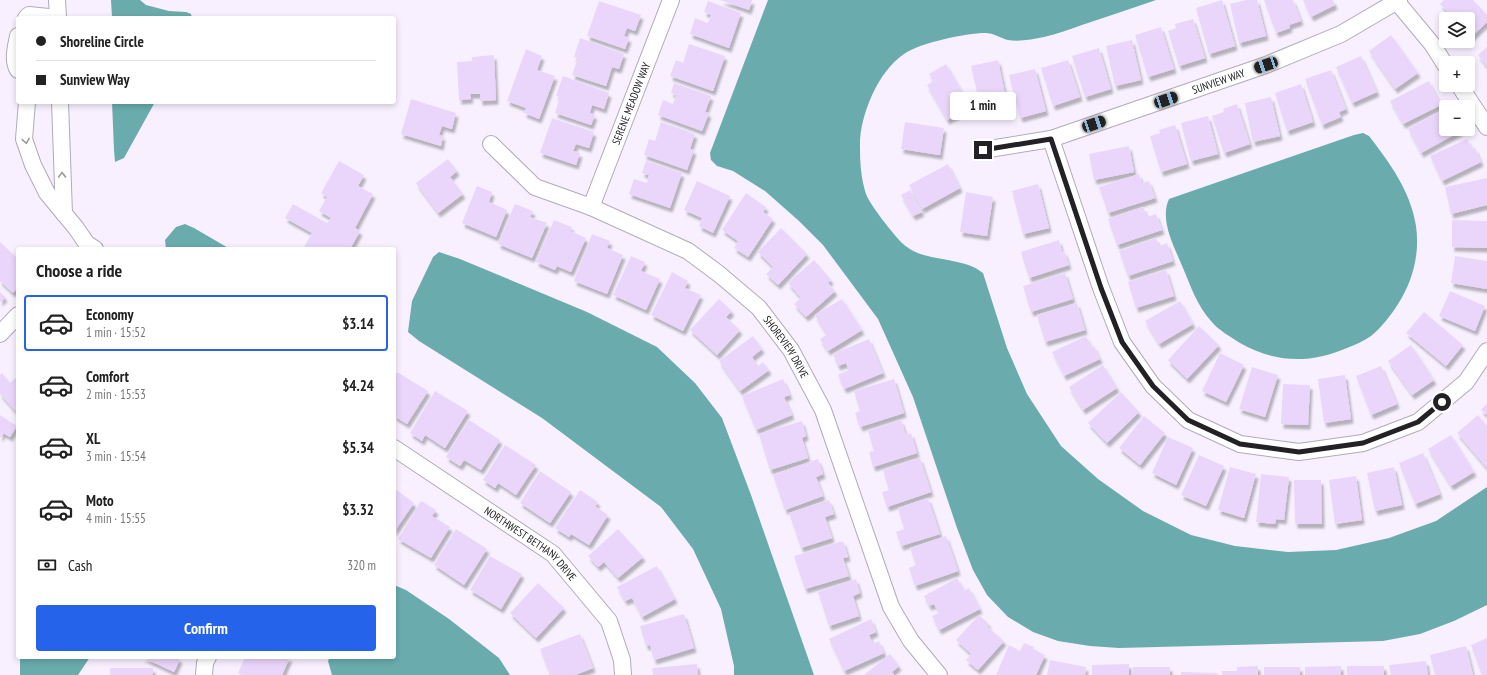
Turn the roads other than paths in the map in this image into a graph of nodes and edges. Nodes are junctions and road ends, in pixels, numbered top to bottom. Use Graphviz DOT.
graph roads {
  1 [pos="57,0"];
  2 [pos="671,0"];
  3 [pos="1398,1"];
  4 [pos="28,13"];
  5 [pos="46,16"];
  6 [pos="58,16"];
  7 [pos="16,50"];
  8 [pos="1440,56"];
  9 [pos="16,66"];
  10 [pos="1464,92"];
  11 [pos="27,104"];
  12 [pos="60,104"];
  13 [pos="1487,127"];
  14 [pos="1051,139"];
  15 [pos="491,144"];
  16 [pos="983,150"];
  17 [pos="591,207"];
  18 [pos="64,214"];
  19 [pos="88,247"];
  20 [pos="16,317"];
  21 [pos="0,334"];
  22 [pos="1487,351"];
  23 [pos="396,449"];
  24 [pos="207,659"];
  25 [pos="204,675"];
  26 [pos="624,675"];
  27 [pos="940,675"];
  1 -- 6 [label="street"];
  2 -- 17 [label="street, SERENE MEADOW WAY"];
  3 -- 8 [label="street"];
  3 -- 14 [label="street, SUNVIEW WAY"];
  4 -- 5 [label="street"];
  7 -- 9 [label="street"];
  10 -- 13 [label="street"];
  11 -- 18 [label="street, one-way"];
  18 -- 12 [label="street, one-way"];
  14 -- 16 [label="street, SUNVIEW WAY"];
  14 -- 22 [label="street"];
  15 -- 17 [label="street, SHOREVIEW DRIVE"];
  17 -- 27 [label="street, SHOREVIEW DRIVE"];
  18 -- 19 [label="street"];
  20 -- 21 [label="street"];
  23 -- 26 [label="street, NORTHWEST BETHANY DRIVE"];
  24 -- 25 [label="street"];
}
